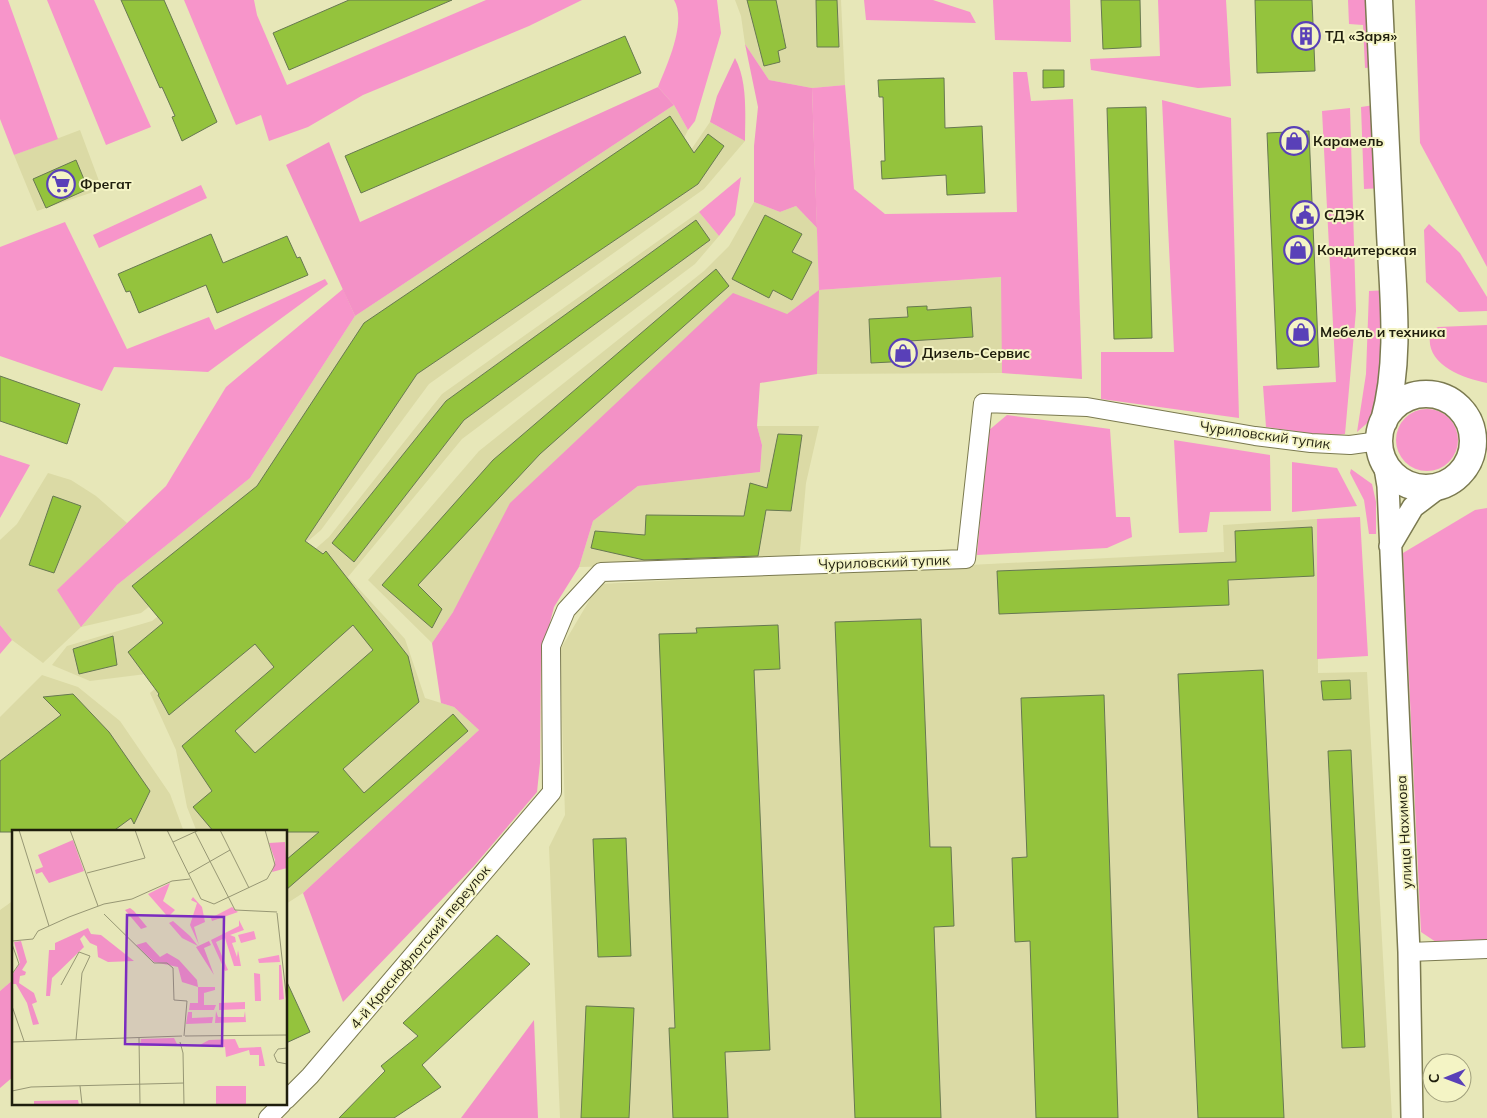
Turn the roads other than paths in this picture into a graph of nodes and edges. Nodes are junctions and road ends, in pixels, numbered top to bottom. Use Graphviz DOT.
graph roads {
  1 [pos="1379,0"];
  2 [pos="1394,306"];
  3 [pos="1452,402"];
  4 [pos="1487,422"];
  5 [pos="1382,441"];
  6 [pos="1487,458"];
  7 [pos="1448,482"];
  8 [pos="1390,546"];
  9 [pos="552,792"];
  10 [pos="1487,949"];
  11 [pos="1409,952"];
  12 [pos="288,1098"];
  13 [pos="280,1106"];
  14 [pos="268,1118"];
  15 [pos="1412,1118"];
  1 -- 2 [label="main road"];
  2 -- 3 [label="main road"];
  2 -- 5 [label="main road"];
  3 -- 4 [label="main road"];
  3 -- 5 [label="main road"];
  3 -- 7 [label="main road"];
  5 -- 7 [label="main road"];
  5 -- 8 [label="street, улица Нахимова"];
  5 -- 9 [label="street, Чуриловский тупик"];
  6 -- 7 [label="main road"];
  7 -- 8 [label="street"];
  8 -- 11 [label="street, улица Нахимова"];
  9 -- 12 [label="street, 4-й Краснофлотский переулок"];
  10 -- 11 [label="street"];
  11 -- 15 [label="street, улица Нахимова"];
  13 -- 14 [label="street"];
}
